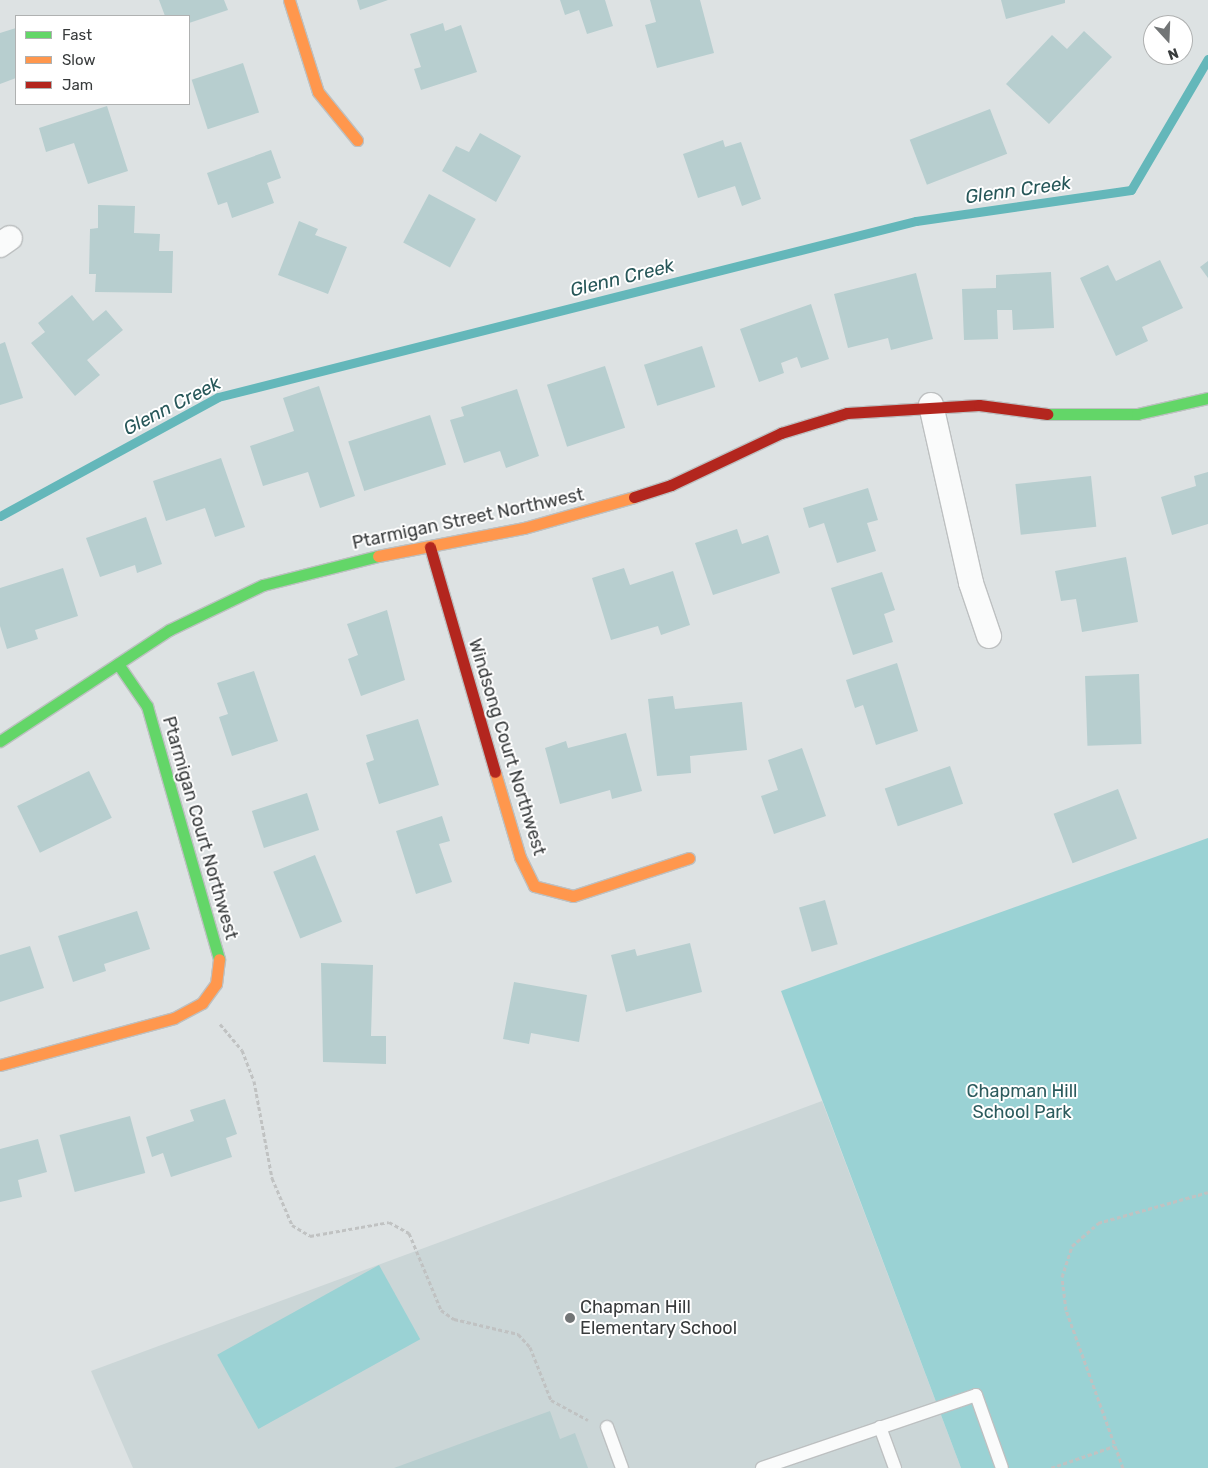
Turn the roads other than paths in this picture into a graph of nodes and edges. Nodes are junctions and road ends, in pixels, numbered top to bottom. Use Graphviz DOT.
graph roads {
  1 [pos="289,0"];
  2 [pos="357,140"];
  3 [pos="1208,398"];
  4 [pos="931,405"];
  5 [pos="430,547"];
  6 [pos="989,636"];
  7 [pos="118,664"];
  8 [pos="0,741"];
  9 [pos="689,858"];
  10 [pos="0,1065"];
  11 [pos="607,1427"];
  12 [pos="880,1427"];
  13 [pos="622,1468"];
  14 [pos="762,1468"];
  15 [pos="895,1468"];
  16 [pos="1002,1468"];
  1 -- 2 [label="street"];
  3 -- 4 [label="street, Ptarmigan Street Northwest"];
  4 -- 5 [label="street, Ptarmigan Street Northwest"];
  4 -- 6 [label="street"];
  5 -- 7 [label="street, Ptarmigan Street Northwest"];
  5 -- 9 [label="street, Windsong Court Northwest"];
  7 -- 8 [label="street, Ptarmigan Street Northwest"];
  7 -- 10 [label="street, Ptarmigan Court Northwest"];
  11 -- 13 [label="lane"];
  12 -- 14 [label="lane"];
  12 -- 15 [label="lane"];
  12 -- 16 [label="lane"];
}
